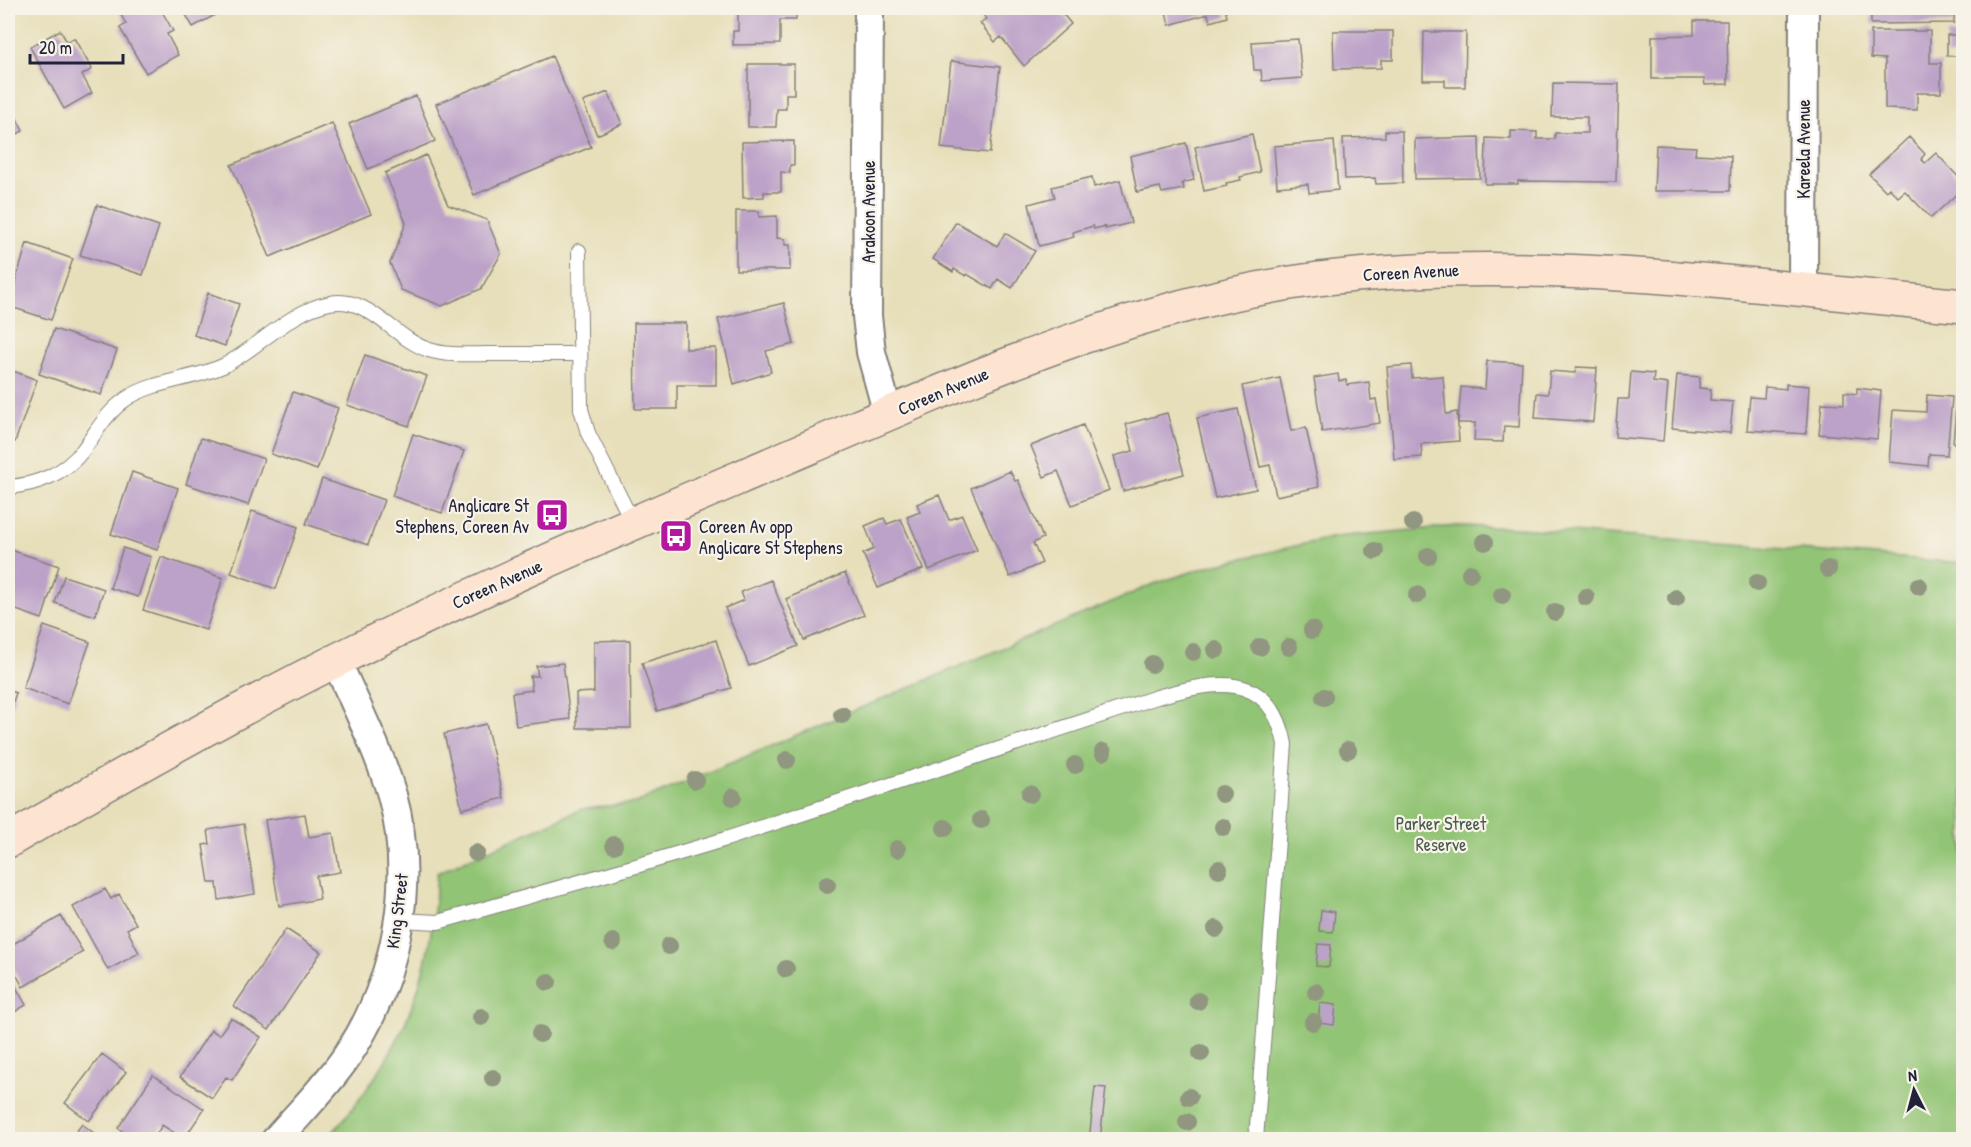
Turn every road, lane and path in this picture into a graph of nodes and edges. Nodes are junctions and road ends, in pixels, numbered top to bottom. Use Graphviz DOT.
graph roads {
  1 [pos="869,8"];
  2 [pos="1804,8"];
  3 [pos="579,251"];
  4 [pos="1803,291"];
  5 [pos="1964,306"];
  6 [pos="579,354"];
  7 [pos="888,414"];
  8 [pos="8,487"];
  9 [pos="633,523"];
  10 [pos="336,660"];
  11 [pos="8,841"];
  12 [pos="399,920"];
  13 [pos="276,1140"];
  14 [pos="1256,1140"];
  1 -- 7 [label="street, Arakoon Avenue"];
  2 -- 4 [label="street, Kareela Avenue"];
  3 -- 6 [label="lane"];
  4 -- 5 [label="street, Coreen Avenue"];
  4 -- 7 [label="street, Coreen Avenue"];
  6 -- 8 [label="lane"];
  6 -- 9 [label="lane"];
  7 -- 9 [label="street, Coreen Avenue"];
  9 -- 10 [label="street, Coreen Avenue"];
  10 -- 11 [label="street, Coreen Avenue"];
  10 -- 12 [label="street, King Street"];
  12 -- 13 [label="street, King Street"];
  12 -- 14 [label="lane"];
}
